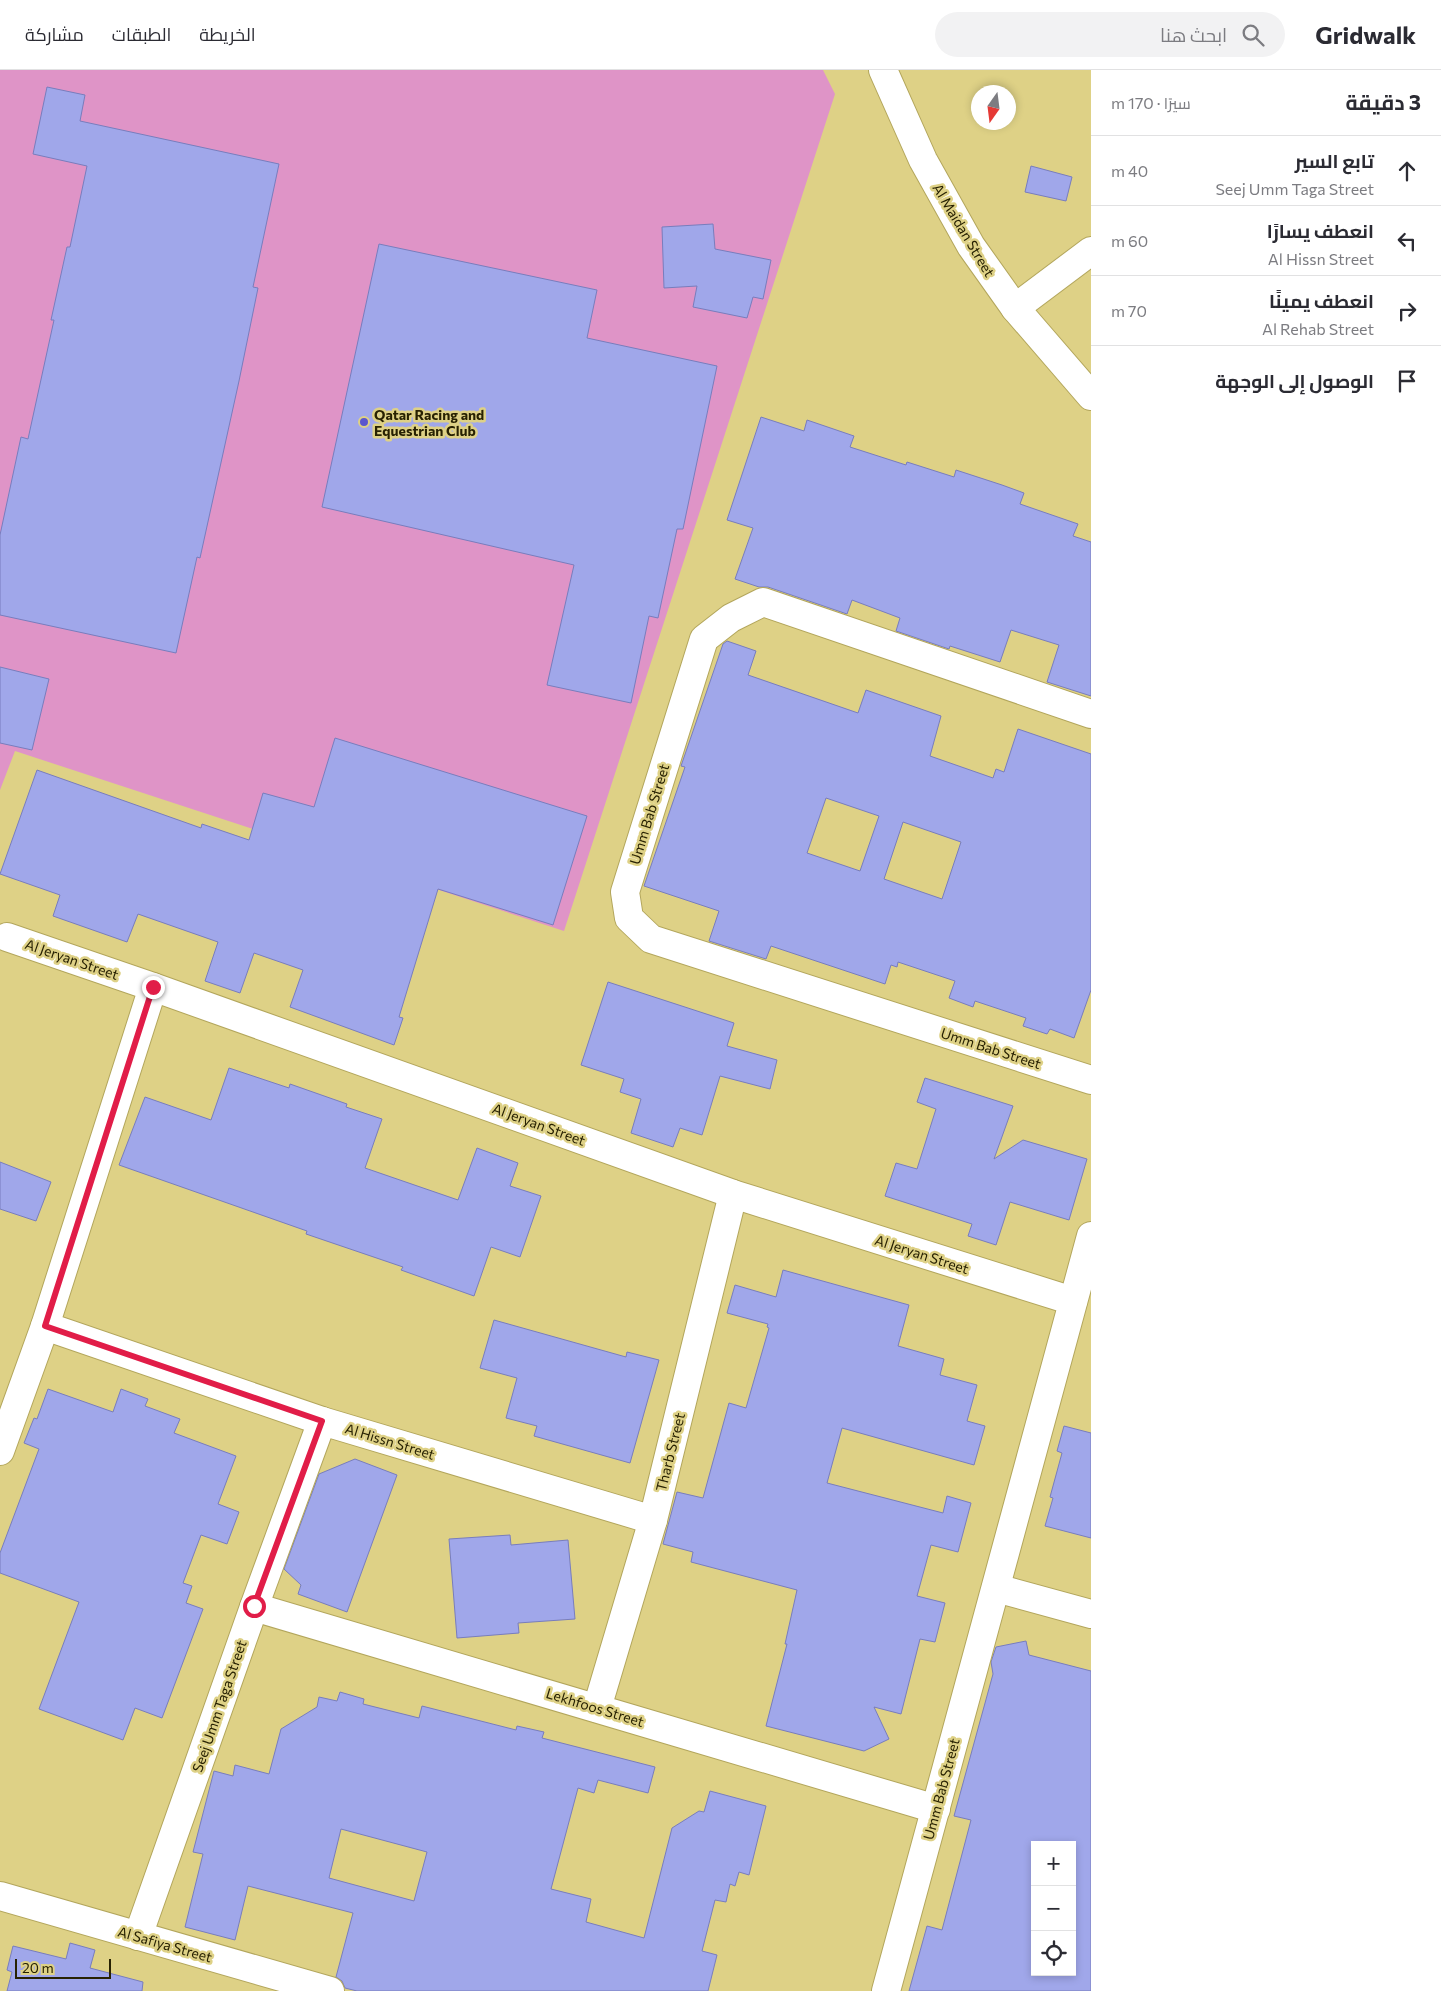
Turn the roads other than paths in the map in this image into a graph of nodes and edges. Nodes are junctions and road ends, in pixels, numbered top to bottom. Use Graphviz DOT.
graph roads {
  1 [pos="883,70"];
  2 [pos="1091,251"];
  3 [pos="1015,308"];
  4 [pos="1091,396"];
  5 [pos="1091,714"];
  6 [pos="8,937"];
  7 [pos="153,987"];
  8 [pos="1091,1080"];
  9 [pos="733,1194"];
  10 [pos="1091,1236"];
  11 [pos="1073,1302"];
  12 [pos="45,1326"];
  13 [pos="322,1421"];
  14 [pos="0,1451"];
  15 [pos="653,1520"];
  16 [pos="996,1588"];
  17 [pos="254,1606"];
  18 [pos="1091,1614"];
  19 [pos="597,1708"];
  20 [pos="936,1809"];
  21 [pos="0,1896"];
  22 [pos="138,1936"];
  23 [pos="330,1991"];
  24 [pos="886,1991"];
  1 -- 3 [label="street, Al Maidan Street"];
  2 -- 3 [label="street"];
  3 -- 4 [label="street, Al Maidan Street"];
  5 -- 8 [label="street, Umm Bab Street"];
  6 -- 7 [label="street, Al Jeryan Street"];
  7 -- 9 [label="street, Al Jeryan Street"];
  7 -- 12 [label="street"];
  9 -- 11 [label="street, Al Jeryan Street"];
  9 -- 15 [label="street, Tharb Street"];
  10 -- 11 [label="street, Umm Bab Street"];
  11 -- 16 [label="street, Umm Bab Street"];
  12 -- 13 [label="street, Al Hissn Street"];
  12 -- 14 [label="street"];
  13 -- 15 [label="street, Al Hissn Street"];
  13 -- 17 [label="street, Seej Umm Taga Street"];
  15 -- 19 [label="street, Tharb Street"];
  16 -- 18 [label="street"];
  16 -- 20 [label="street, Umm Bab Street"];
  17 -- 19 [label="street, Lekhfoos Street"];
  17 -- 22 [label="street, Seej Umm Taga Street"];
  19 -- 20 [label="street, Lekhfoos Street"];
  20 -- 24 [label="street, Umm Bab Street"];
  21 -- 22 [label="street, Al Safiya Street"];
  22 -- 23 [label="street, Al Safiya Street"];
}
